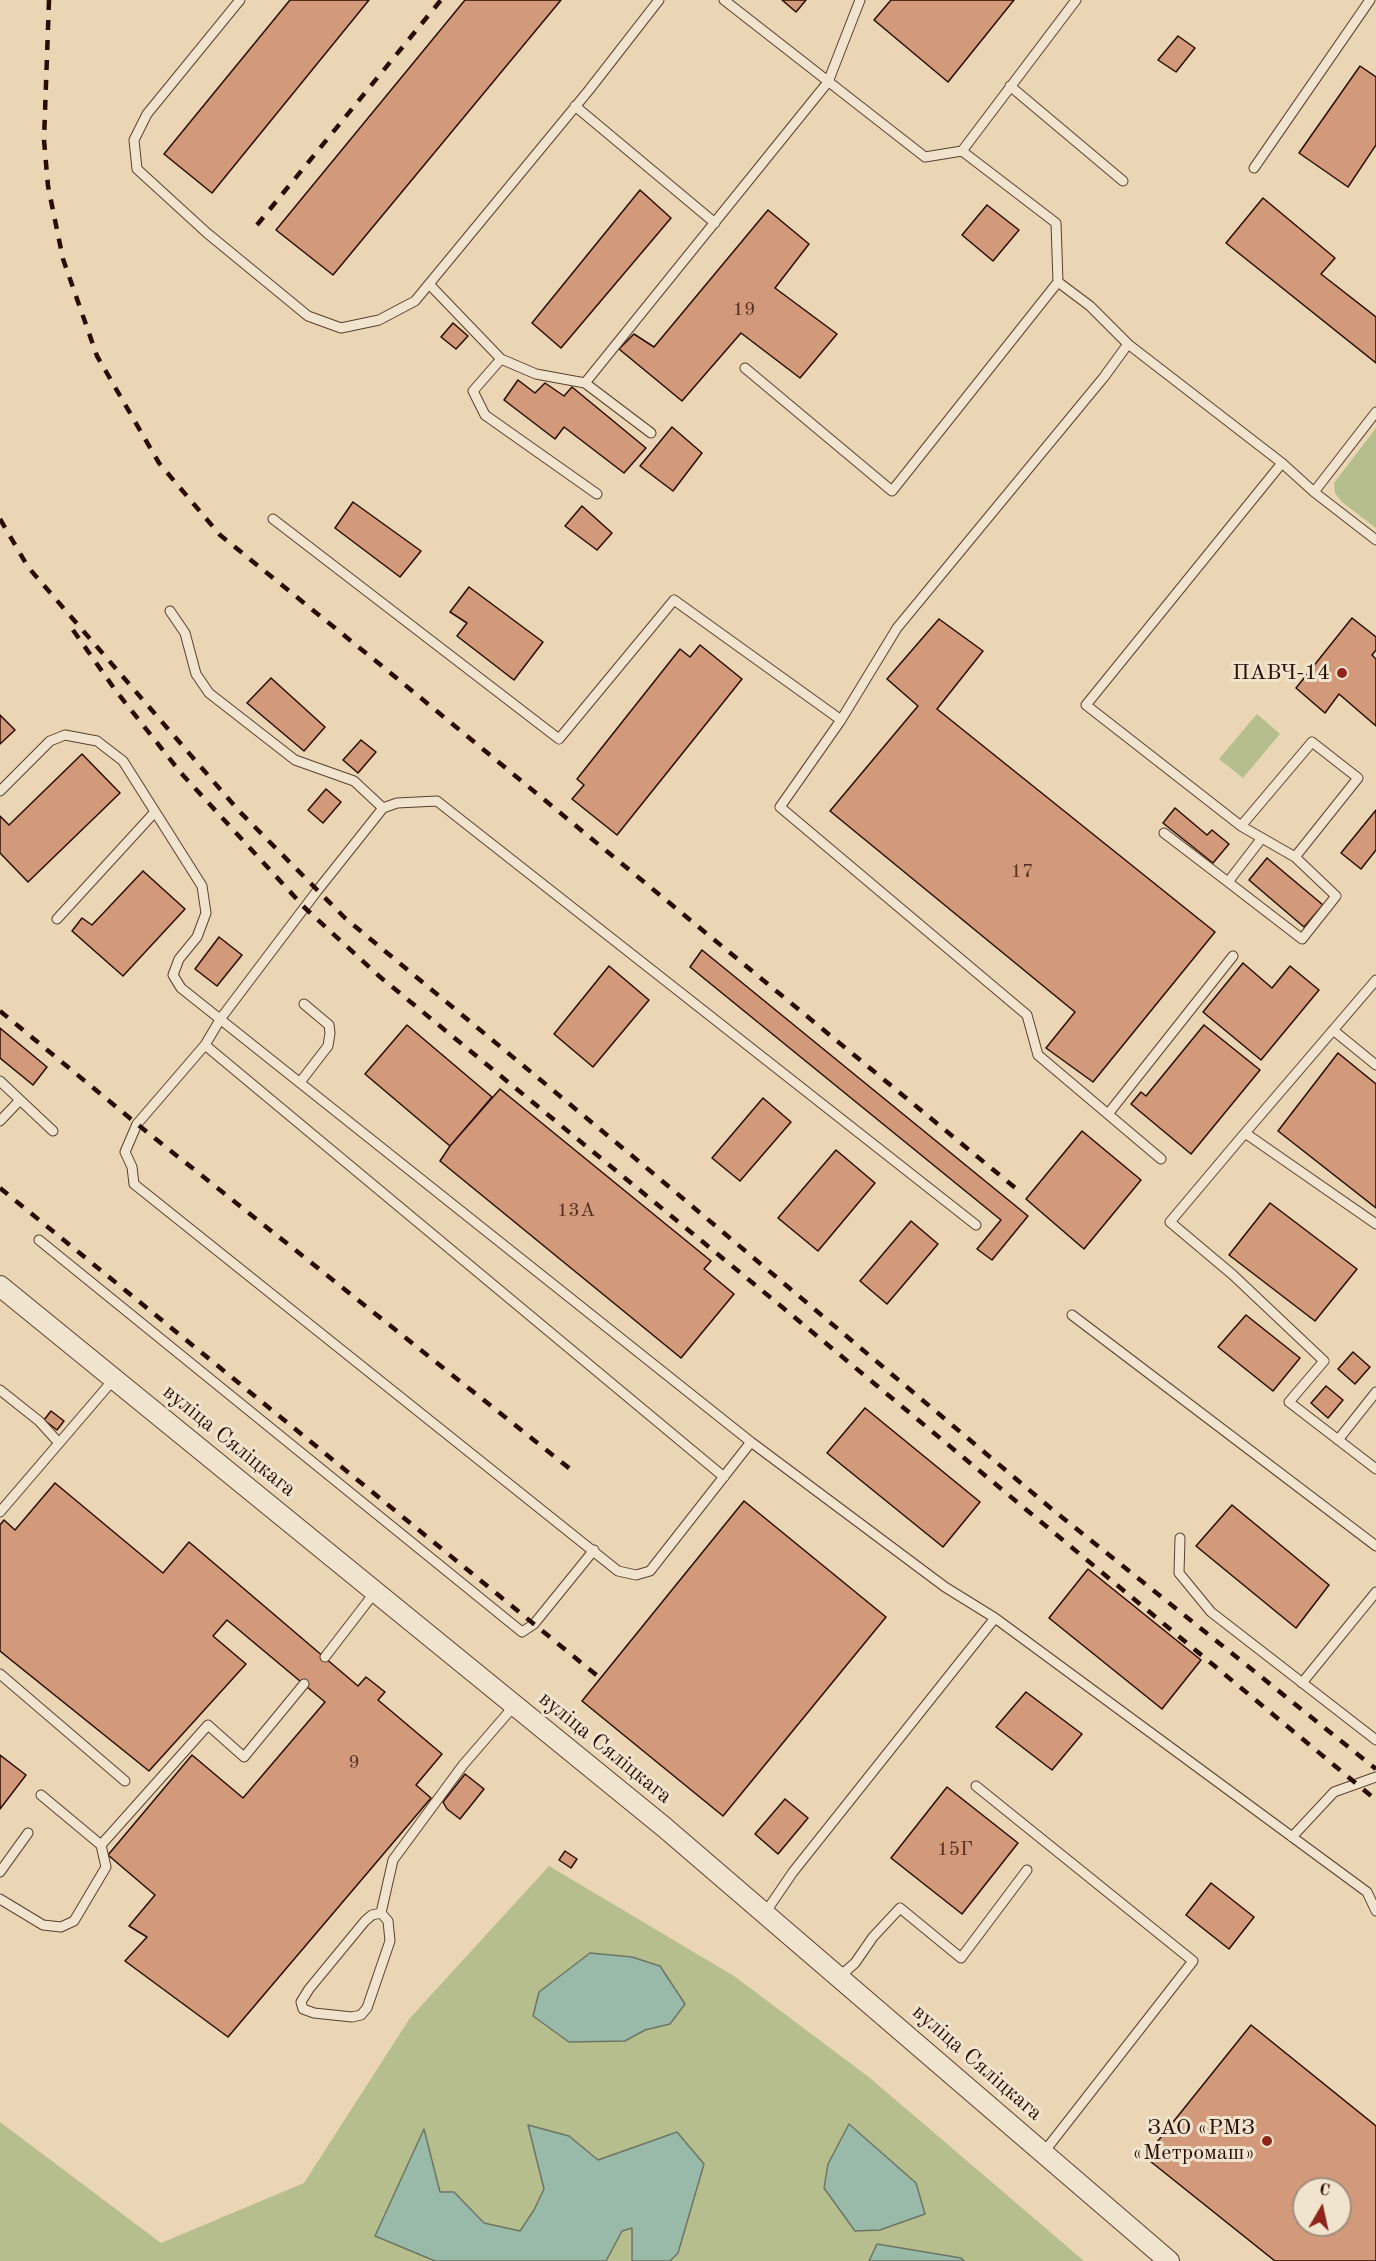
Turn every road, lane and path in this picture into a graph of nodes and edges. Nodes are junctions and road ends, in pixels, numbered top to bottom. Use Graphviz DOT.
graph roads {
  1 [pos="240,0"];
  2 [pos="659,0"];
  3 [pos="724,0"];
  4 [pos="860,0"];
  5 [pos="1076,0"];
  6 [pos="1370,0"];
  7 [pos="828,82"];
  8 [pos="1011,86"];
  9 [pos="575,106"];
  10 [pos="962,151"];
  11 [pos="1254,168"];
  12 [pos="1123,181"];
  13 [pos="715,223"];
  14 [pos="1058,282"];
  15 [pos="429,284"];
  16 [pos="1128,344"];
  17 [pos="501,358"];
  18 [pos="745,368"];
  19 [pos="585,383"];
  20 [pos="1376,412"];
  21 [pos="651,433"];
  22 [pos="1282,463"];
  23 [pos="1314,492"];
  24 [pos="597,494"];
  25 [pos="273,519"];
  26 [pos="1376,540"];
  27 [pos="170,610"];
  28 [pos="841,720"];
  29 [pos="0,791"];
  30 [pos="383,808"];
  31 [pos="154,813"];
  32 [pos="1242,826"];
  33 [pos="1164,833"];
  34 [pos="1262,838"];
  35 [pos="1295,857"];
  36 [pos="1228,882"];
  37 [pos="57,919"];
  38 [pos="1233,956"];
  39 [pos="1376,980"];
  40 [pos="304,1004"];
  41 [pos="221,1018"];
  42 [pos="1333,1030"];
  43 [pos="205,1045"];
  44 [pos="1376,1065"];
  45 [pos="0,1081"];
  46 [pos="301,1081"];
  47 [pos="20,1100"];
  48 [pos="1108,1114"];
  49 [pos="0,1121"];
  50 [pos="53,1131"];
  51 [pos="1245,1133"];
  52 [pos="1161,1159"];
  53 [pos="1376,1224"];
  54 [pos="975,1225"];
  55 [pos="39,1240"];
  56 [pos="0,1286"];
  57 [pos="1072,1315"];
  58 [pos="114,1379"];
  59 [pos="0,1390"];
  60 [pos="1376,1392"];
  61 [pos="1338,1440"];
  62 [pos="751,1442"];
  63 [pos="59,1443"];
  64 [pos="1376,1469"];
  65 [pos="724,1477"];
  66 [pos="0,1512"];
  67 [pos="1180,1538"];
  68 [pos="1376,1546"];
  69 [pos="594,1550"];
  70 [pos="375,1592"];
  71 [pos="1376,1592"];
  72 [pos="996,1618"];
  73 [pos="325,1657"];
  74 [pos="0,1674"];
  75 [pos="1302,1683"];
  76 [pos="304,1684"];
  77 [pos="514,1706"];
  78 [pos="1376,1740"];
  79 [pos="1376,1777"];
  80 [pos="125,1781"];
  81 [pos="976,1786"];
  82 [pos="40,1795"];
  83 [pos="28,1833"];
  84 [pos="1292,1837"];
  85 [pos="101,1845"];
  86 [pos="1027,1870"];
  87 [pos="0,1872"];
  88 [pos="0,1899"];
  89 [pos="1376,1911"];
  90 [pos="381,1913"];
  91 [pos="765,1913"];
  92 [pos="839,1977"];
  93 [pos="1044,2152"];
  94 [pos="1169,2261"];
  1 -- 15 [label="lane"];
  2 -- 9 [label="lane"];
  3 -- 7 [label="lane"];
  4 -- 7 [label="lane"];
  5 -- 8 [label="lane"];
  6 -- 11 [label="lane"];
  7 -- 10 [label="lane"];
  7 -- 13 [label="lane"];
  8 -- 10 [label="lane"];
  8 -- 12 [label="lane"];
  9 -- 13 [label="lane"];
  9 -- 15 [label="lane"];
  10 -- 14 [label="lane"];
  13 -- 19 [label="lane"];
  14 -- 16 [label="lane"];
  14 -- 18 [label="lane"];
  15 -- 17 [label="lane"];
  16 -- 22 [label="lane"];
  16 -- 28 [label="lane"];
  17 -- 19 [label="lane"];
  17 -- 24 [label="lane"];
  19 -- 21 [label="lane"];
  20 -- 23 [label="lane"];
  22 -- 23 [label="lane"];
  22 -- 32 [label="lane"];
  23 -- 26 [label="lane"];
  25 -- 28 [label="lane"];
  27 -- 30 [label="lane"];
  28 -- 48 [label="lane"];
  29 -- 31 [label="lane"];
  30 -- 41 [label="lane"];
  30 -- 54 [label="lane"];
  31 -- 37 [label="lane"];
  31 -- 41 [label="lane"];
  32 -- 34 [label="lane"];
  32 -- 35 [label="lane"];
  33 -- 36 [label="lane"];
  34 -- 35 [label="lane"];
  34 -- 36 [label="lane"];
  35 -- 36 [label="lane"];
  38 -- 48 [label="lane"];
  39 -- 42 [label="lane"];
  40 -- 46 [label="lane"];
  41 -- 43 [label="lane"];
  41 -- 46 [label="lane"];
  42 -- 44 [label="lane"];
  42 -- 51 [label="lane"];
  43 -- 65 [label="lane"];
  43 -- 69 [label="lane"];
  45 -- 47 [label="lane"];
  46 -- 62 [label="lane"];
  47 -- 49 [label="lane"];
  47 -- 50 [label="lane"];
  48 -- 52 [label="lane"];
  51 -- 53 [label="lane"];
  51 -- 61 [label="lane"];
  55 -- 69 [label="lane"];
  56 -- 58 [label="street, вуліца Сяліцкага"];
  57 -- 68 [label="lane"];
  58 -- 63 [label="lane"];
  58 -- 70 [label="street, вуліца Сяліцкага"];
  59 -- 63 [label="lane"];
  60 -- 61 [label="lane"];
  61 -- 64 [label="lane"];
  62 -- 65 [label="lane"];
  62 -- 72 [label="lane"];
  63 -- 66 [label="lane"];
  65 -- 69 [label="lane"];
  67 -- 75 [label="lane"];
  70 -- 73 [label="lane"];
  70 -- 77 [label="street, вуліца Сяліцкага"];
  71 -- 75 [label="lane"];
  72 -- 84 [label="lane"];
  72 -- 91 [label="lane"];
  74 -- 80 [label="lane"];
  75 -- 78 [label="lane"];
  76 -- 85 [label="lane"];
  77 -- 90 [label="lane"];
  77 -- 91 [label="street, вуліца Сяліцкага"];
  79 -- 84 [label="lane"];
  81 -- 93 [label="lane"];
  82 -- 85 [label="lane"];
  83 -- 87 [label="lane"];
  84 -- 89 [label="lane"];
  85 -- 88 [label="lane"];
  86 -- 92 [label="lane"];
  90 -- 90 [label="lane"];
  91 -- 92 [label="street, вуліца Сяліцкага"];
  92 -- 93 [label="street, вуліца Сяліцкага"];
  93 -- 94 [label="street, вуліца Сяліцкага"];
}
